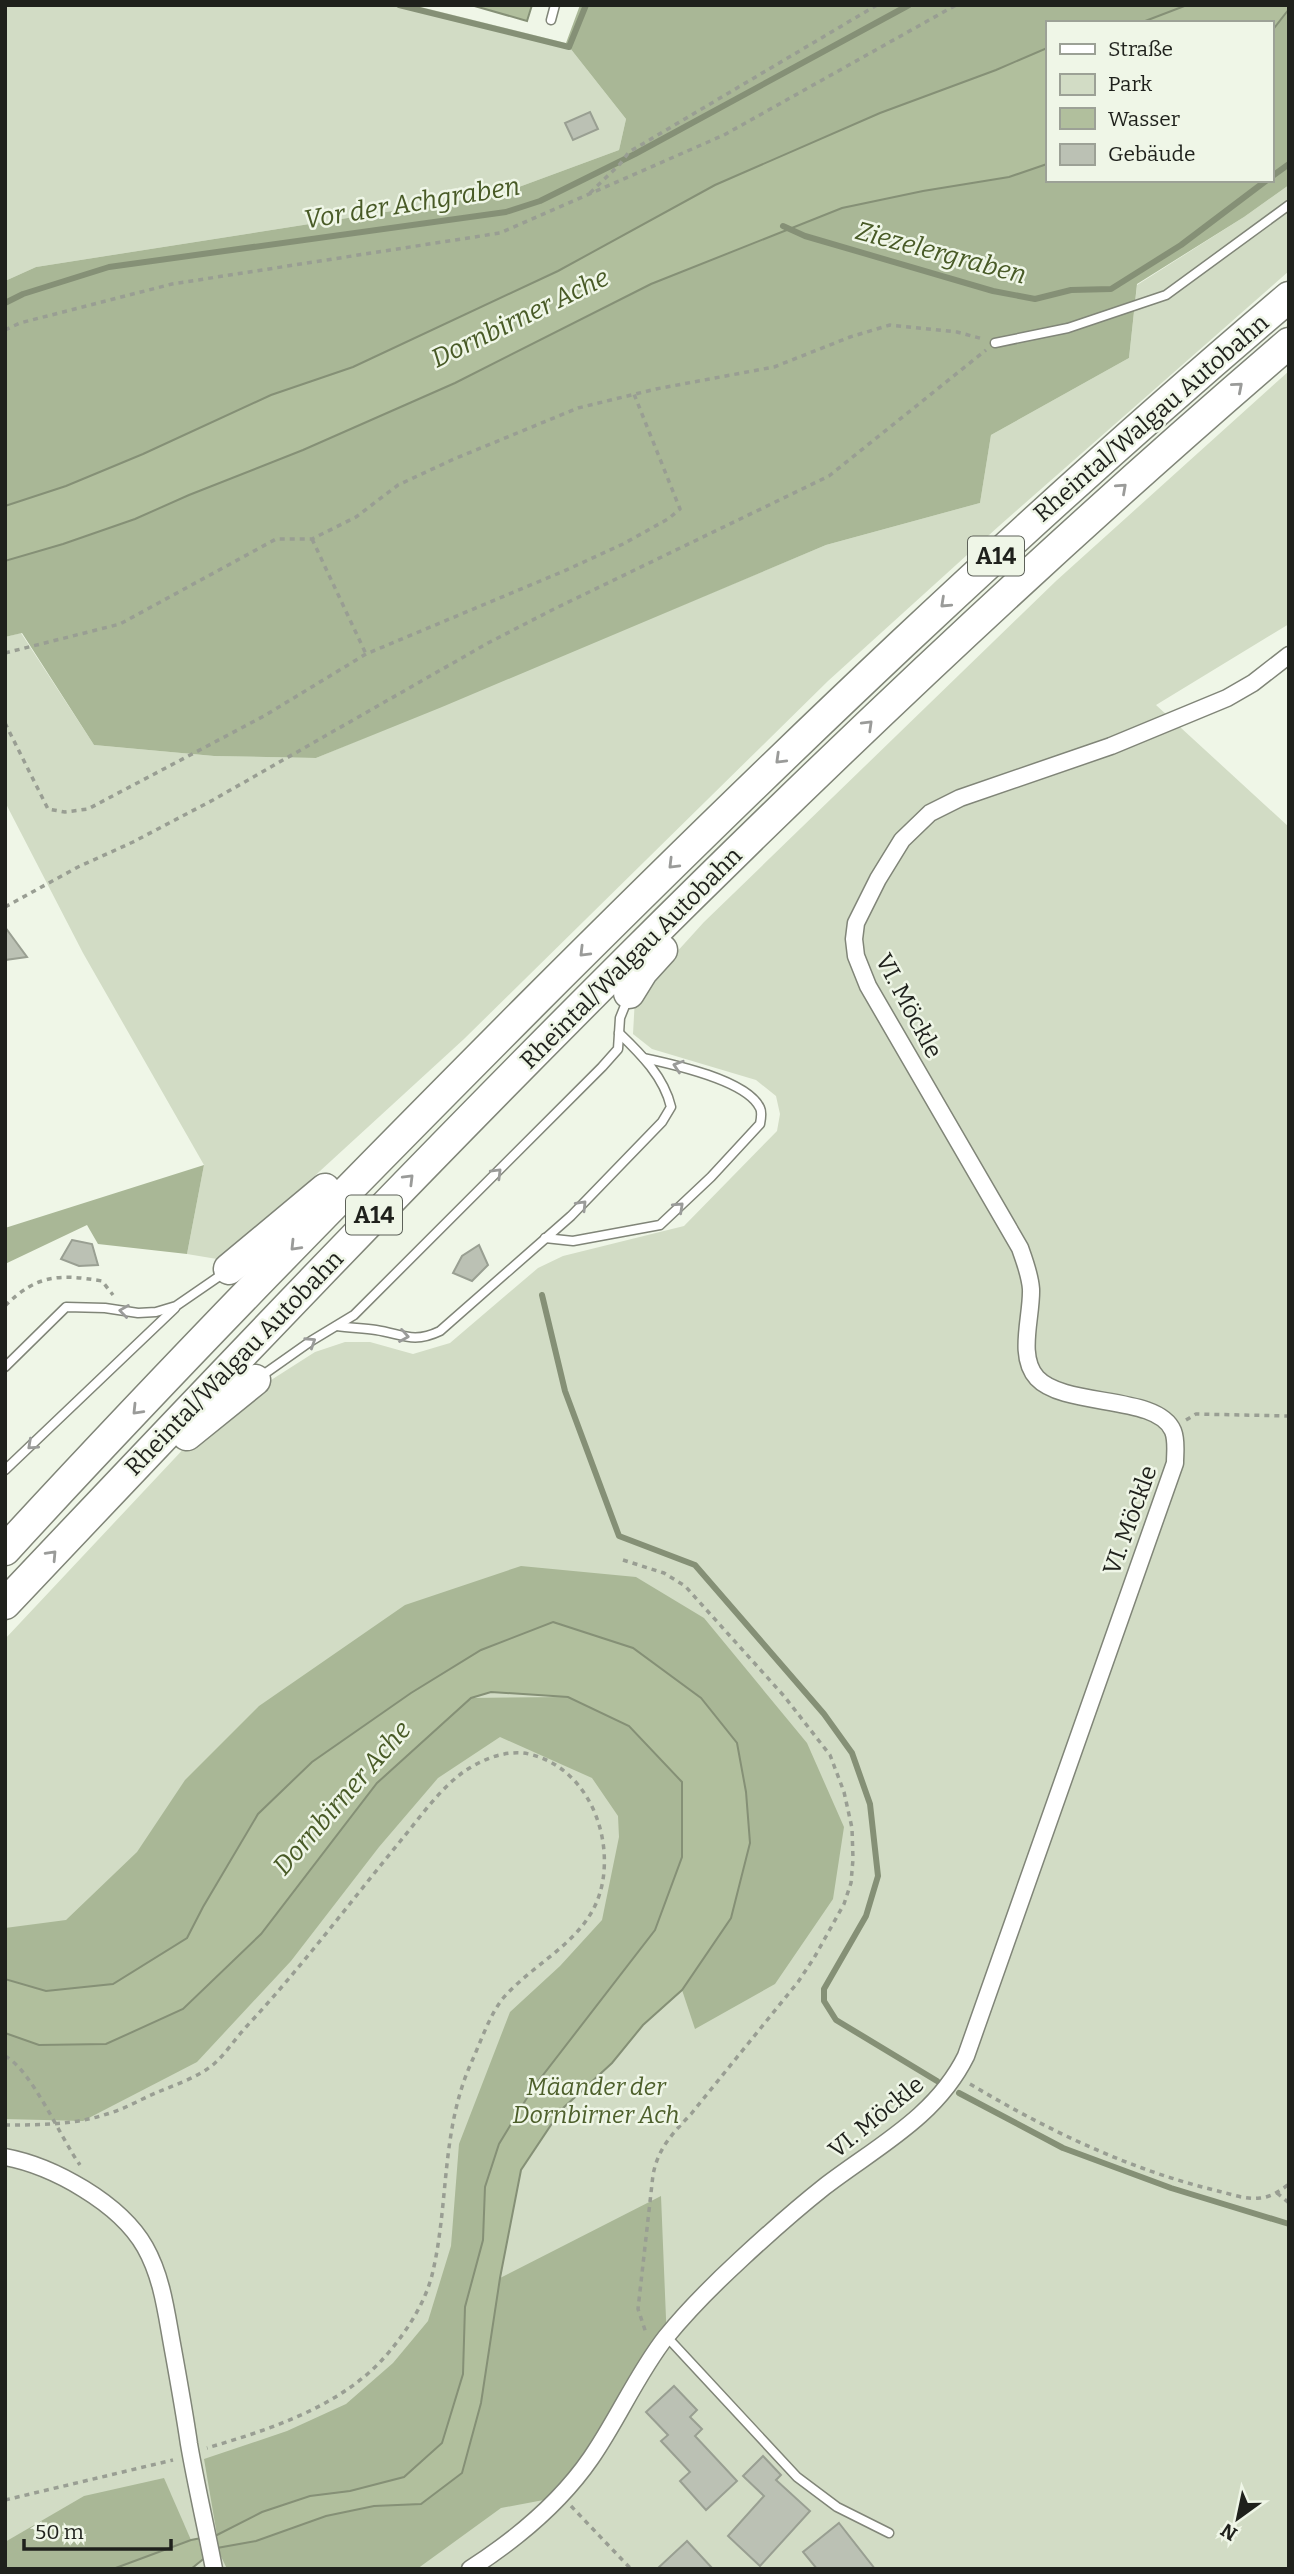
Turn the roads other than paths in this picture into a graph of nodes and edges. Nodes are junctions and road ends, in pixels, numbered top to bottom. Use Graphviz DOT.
graph roads {
  1 [pos="555,5"];
  2 [pos="551,20"];
  3 [pos="1289,205"];
  4 [pos="1289,297"];
  5 [pos="995,343"];
  6 [pos="1289,344"];
  7 [pos="1289,655"];
  8 [pos="713,875"];
  9 [pos="629,993"];
  10 [pos="619,1033"];
  11 [pos="644,1058"];
  12 [pos="393,1144"];
  13 [pos="545,1238"];
  14 [pos="229,1269"];
  15 [pos="176,1307"];
  16 [pos="337,1326"];
  17 [pos="5,1367"];
  18 [pos="255,1380"];
  19 [pos="5,1471"];
  20 [pos="109,1494"];
  21 [pos="5,1550"];
  22 [pos="5,1604"];
  23 [pos="5,2157"];
  24 [pos="662,2343"];
  25 [pos="889,2533"];
  26 [pos="214,2569"];
  27 [pos="470,2569"];
  1 -- 2 [label="lane"];
  3 -- 5 [label="lane"];
  4 -- 12 [label="highway, Rheintal/Walgau Autobahn / A14, one-way"];
  8 -- 6 [label="highway, Rheintal/Walgau Autobahn / A14, one-way"];
  7 -- 24 [label="street, VI. Möckle"];
  8 -- 9 [label="highway"];
  20 -- 8 [label="highway, Rheintal/Walgau Autobahn / A14, one-way"];
  9 -- 10 [label="lane"];
  10 -- 11 [label="lane"];
  16 -- 10 [label="lane, one-way"];
  13 -- 11 [label="lane, one-way"];
  13 -- 11 [label="lane, one-way"];
  12 -- 14 [label="highway"];
  12 -- 21 [label="highway, Rheintal/Walgau Autobahn / A14, one-way"];
  16 -- 13 [label="lane, one-way"];
  14 -- 15 [label="lane"];
  15 -- 17 [label="lane, one-way"];
  15 -- 19 [label="lane, one-way"];
  18 -- 16 [label="lane, one-way"];
  18 -- 20 [label="highway"];
  22 -- 20 [label="highway, Rheintal/Walgau Autobahn / A14, one-way"];
  23 -- 26 [label="street"];
  24 -- 25 [label="lane"];
  24 -- 27 [label="street, VI. Möckle"];
}
